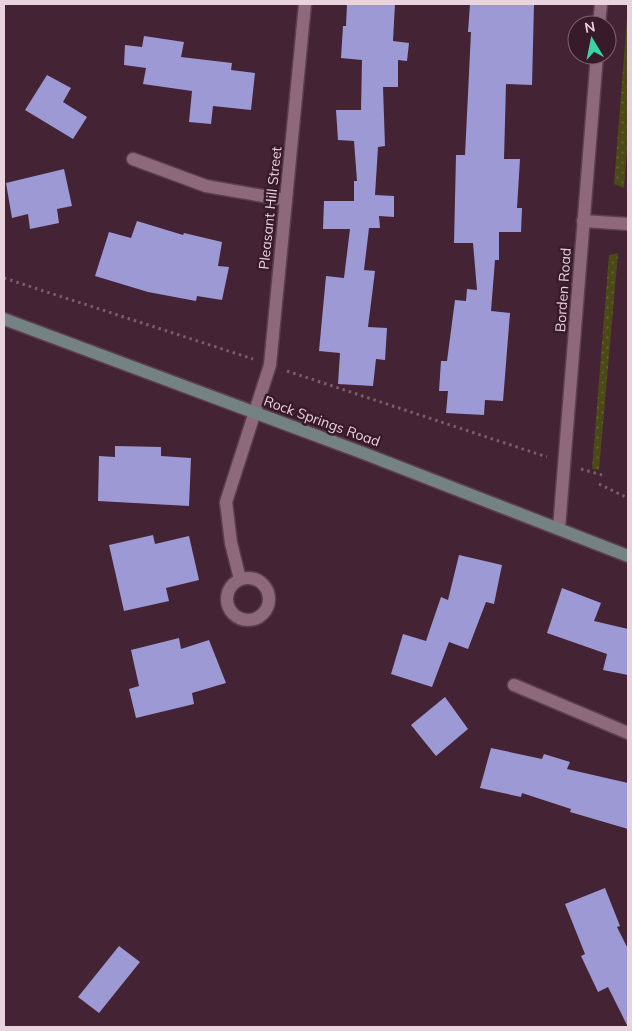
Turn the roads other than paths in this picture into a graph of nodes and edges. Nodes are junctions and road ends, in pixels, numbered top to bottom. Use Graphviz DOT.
graph roads {
  1 [pos="305,4"];
  2 [pos="596,65"];
  3 [pos="133,159"];
  4 [pos="286,200"];
  5 [pos="583,221"];
  6 [pos="628,224"];
  7 [pos="4,319"];
  8 [pos="253,412"];
  9 [pos="559,528"];
  10 [pos="628,556"];
  11 [pos="240,579"];
  12 [pos="514,685"];
  13 [pos="628,733"];
  1 -- 4 [label="street, Pleasant Hill Street"];
  2 -- 5 [label="street, Borden Road"];
  3 -- 4 [label="street"];
  4 -- 8 [label="street, Pleasant Hill Street"];
  5 -- 6 [label="street"];
  5 -- 9 [label="street, Borden Road"];
  7 -- 8 [label="street, Rock Springs Road"];
  8 -- 9 [label="street, Rock Springs Road"];
  8 -- 11 [label="street, Pleasant Hill Street"];
  9 -- 10 [label="street, Rock Springs Road"];
  12 -- 13 [label="street"];
}
